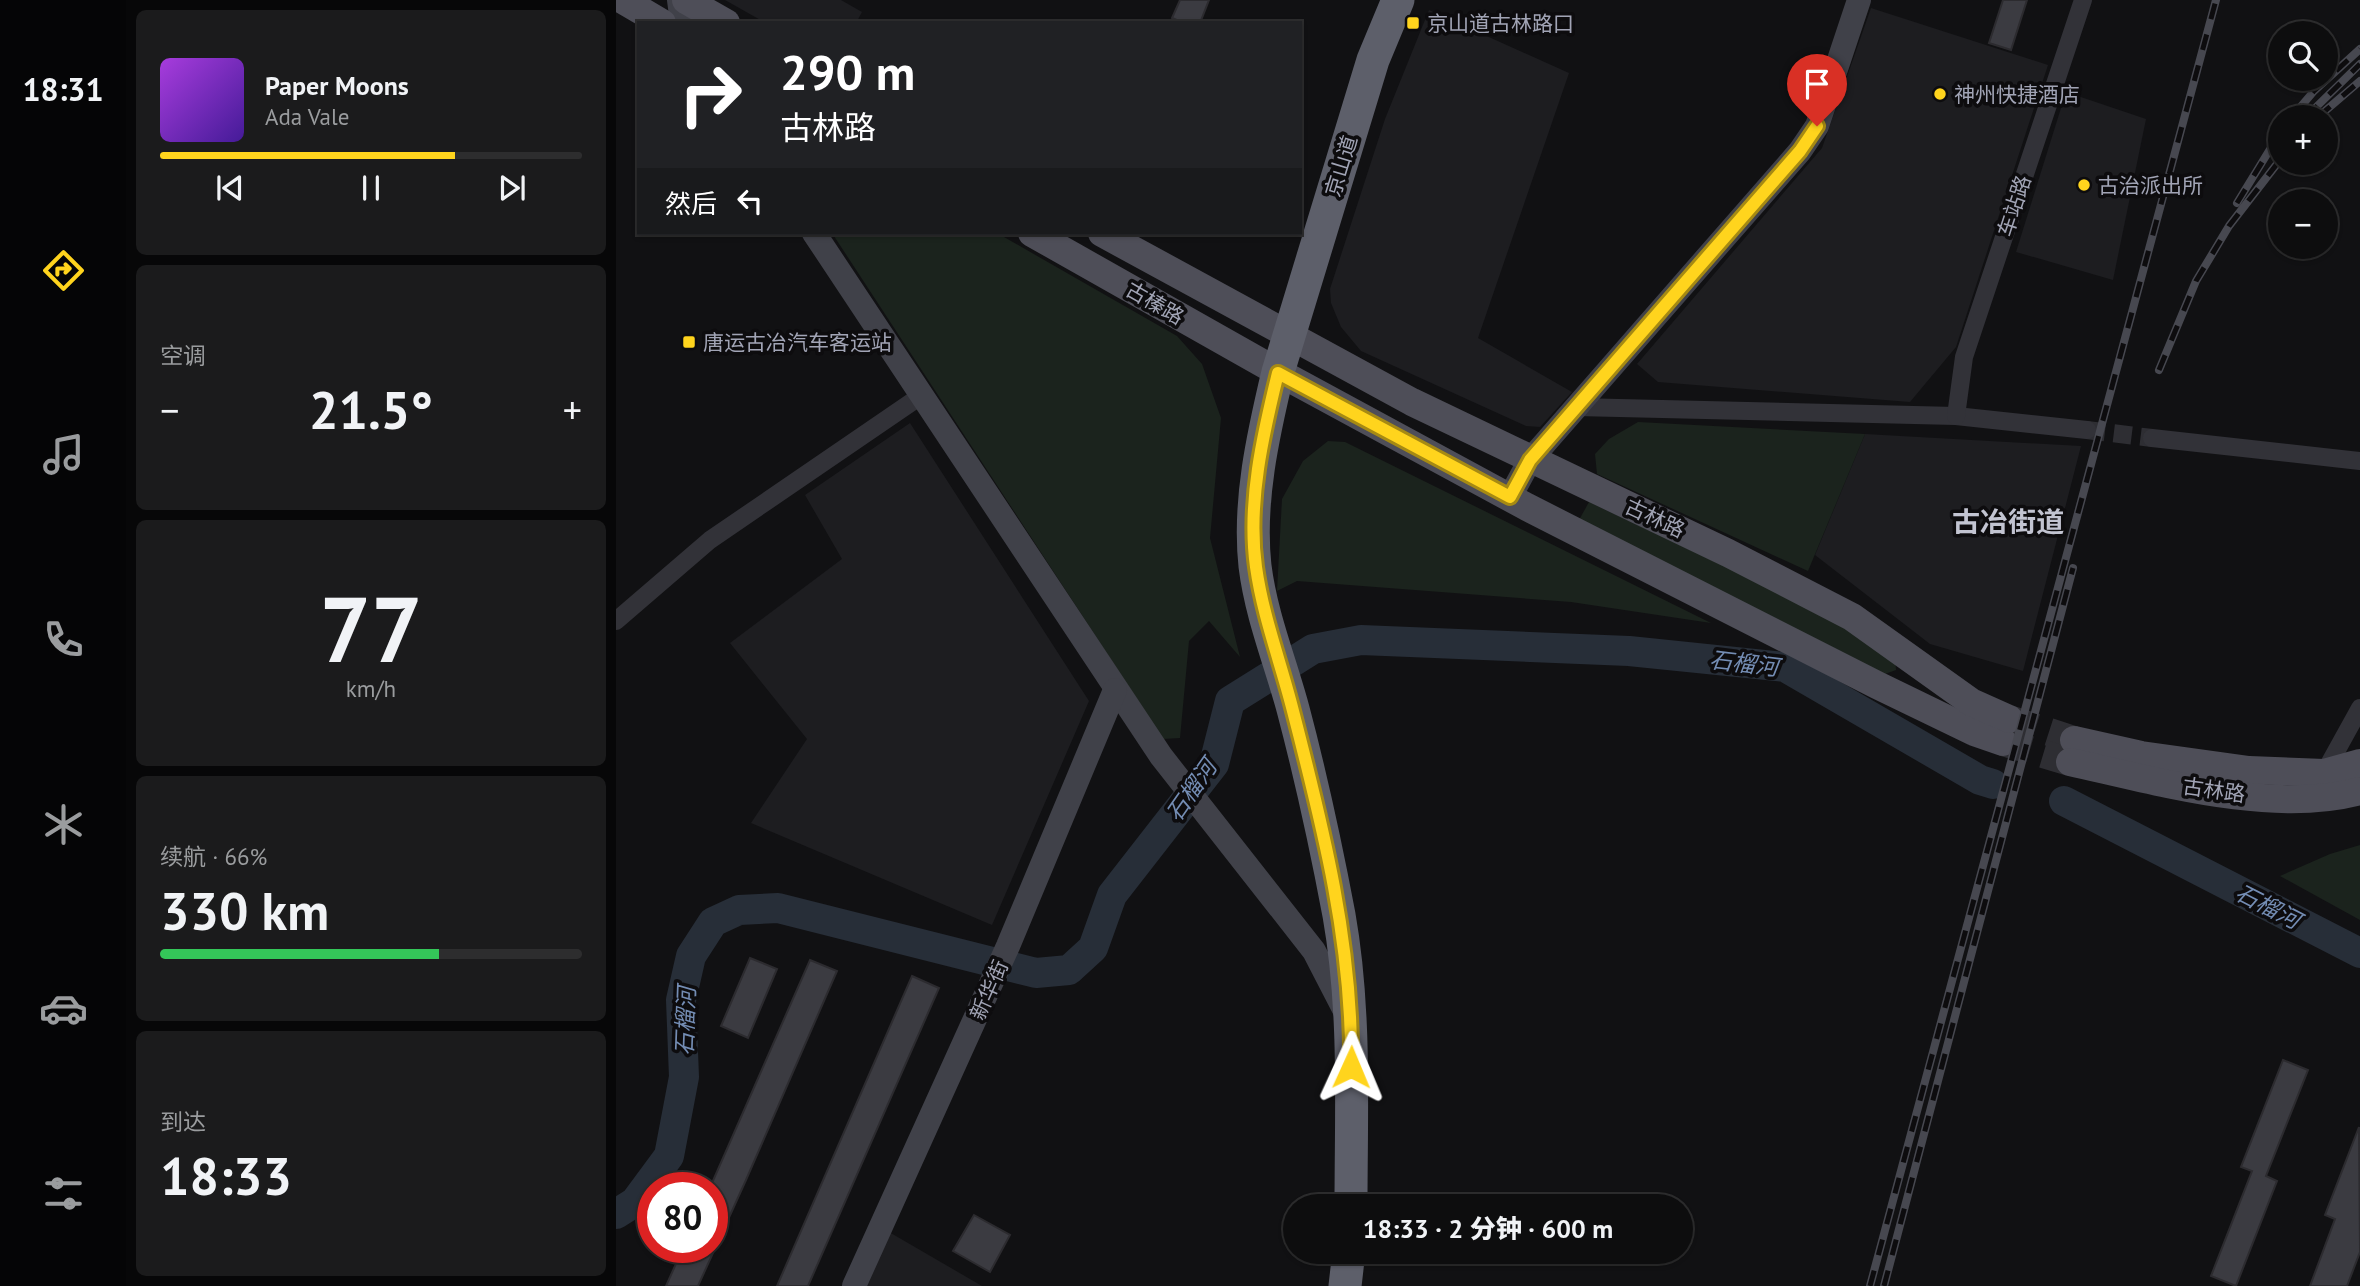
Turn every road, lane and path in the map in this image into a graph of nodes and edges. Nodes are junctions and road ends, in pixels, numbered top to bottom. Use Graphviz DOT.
graph roads {
  1 [pos="623,0"];
  2 [pos="679,0"];
  3 [pos="685,0"];
  4 [pos="1398,0"];
  5 [pos="1859,0"];
  6 [pos="2083,0"];
  7 [pos="659,21"];
  8 [pos="682,21"];
  9 [pos="722,21"];
  10 [pos="815,235"];
  11 [pos="1036,235"];
  12 [pos="1106,235"];
  13 [pos="1290,334"];
  14 [pos="1278,373"];
  15 [pos="922,396"];
  16 [pos="1576,407"];
  17 [pos="1956,416"];
  18 [pos="2087,430"];
  19 [pos="2152,438"];
  20 [pos="1530,460"];
  21 [pos="2360,461"];
  22 [pos="1510,497"];
  23 [pos="616,621"];
  24 [pos="1115,690"];
  25 [pos="2360,708"];
  26 [pos="2360,762"];
  27 [pos="2324,773"];
  28 [pos="2360,792"];
  29 [pos="2309,799"];
  30 [pos="1351,1023"];
  31 [pos="1351,1194"];
  32 [pos="1348,1264"];
  33 [pos="854,1286"];
  34 [pos="1345,1286"];
  1 -- 7 [label="main road"];
  2 -- 8 [label="street"];
  3 -- 9 [label="main road"];
  4 -- 13 [label="highway, 京山道"];
  5 -- 16 [label="street"];
  6 -- 17 [label="street, 车站路"];
  10 -- 15 [label="street"];
  11 -- 14 [label="main road, 古榛路"];
  12 -- 13 [label="main road, 古榛路"];
  13 -- 14 [label="highway, 京山道"];
  13 -- 20 [label="main road, 古林路"];
  14 -- 22 [label="main road, 古林路"];
  14 -- 30 [label="highway, 京山道"];
  15 -- 23 [label="street"];
  15 -- 24 [label="street"];
  16 -- 17 [label="street"];
  16 -- 20 [label="street"];
  17 -- 18 [label="street"];
  19 -- 21 [label="street"];
  20 -- 22 [label="street"];
  20 -- 22 [label="main road, 古林路"];
  24 -- 30 [label="street"];
  24 -- 33 [label="street, 新华街"];
  25 -- 27 [label="street"];
  26 -- 27 [label="main road, 古林路"];
  27 -- 29 [label="street"];
  27 -- 29 [label="main road, 古林路"];
  28 -- 29 [label="main road, 古林路"];
  30 -- 31 [label="highway, 京山道"];
  32 -- 34 [label="highway"];
}
